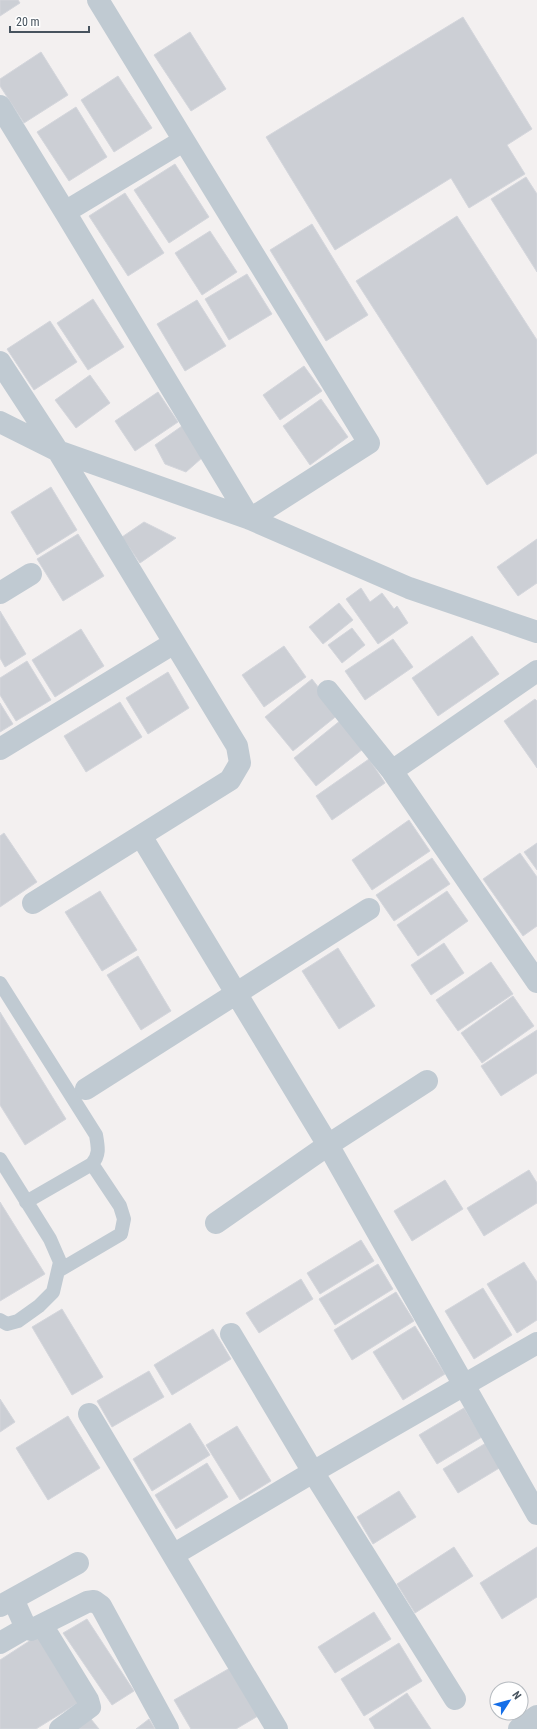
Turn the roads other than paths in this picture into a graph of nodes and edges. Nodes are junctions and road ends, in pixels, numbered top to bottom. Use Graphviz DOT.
graph roads {
  1 [pos="98,0"];
  2 [pos="0,106"];
  3 [pos="183,141"];
  4 [pos="65,212"];
  5 [pos="0,362"];
  6 [pos="1,424"];
  7 [pos="58,451"];
  8 [pos="250,519"];
  9 [pos="31,574"];
  10 [pos="0,593"];
  11 [pos="537,632"];
  12 [pos="174,643"];
  13 [pos="537,671"];
  14 [pos="328,691"];
  15 [pos="0,749"];
  16 [pos="392,771"];
  17 [pos="141,836"];
  18 [pos="33,903"];
  19 [pos="369,909"];
  20 [pos="530,955"];
  21 [pos="537,982"];
  22 [pos="0,983"];
  23 [pos="237,993"];
  24 [pos="427,1081"];
  25 [pos="86,1089"];
  26 [pos="328,1145"];
  27 [pos="0,1160"];
  28 [pos="92,1164"];
  29 [pos="26,1202"];
  30 [pos="216,1223"];
  31 [pos="58,1271"];
  32 [pos="0,1320"];
  33 [pos="231,1334"];
  34 [pos="537,1343"];
  35 [pos="465,1385"];
  36 [pos="89,1414"];
  37 [pos="313,1472"];
  38 [pos="537,1514"];
  39 [pos="173,1555"];
  40 [pos="78,1563"];
  41 [pos="6,1602"];
  42 [pos="31,1626"];
  43 [pos="0,1643"];
  44 [pos="455,1699"];
  45 [pos="537,1716"];
  46 [pos="60,1729"];
  47 [pos="168,1729"];
  48 [pos="276,1729"];
  49 [pos="519,1729"];
  1 -- 3 [label="street"];
  2 -- 4 [label="street"];
  3 -- 4 [label="street"];
  3 -- 8 [label="street"];
  4 -- 8 [label="street"];
  5 -- 7 [label="street"];
  6 -- 7 [label="street"];
  7 -- 8 [label="street"];
  7 -- 12 [label="street"];
  8 -- 11 [label="street"];
  9 -- 10 [label="street"];
  12 -- 15 [label="street"];
  12 -- 17 [label="street"];
  13 -- 16 [label="street"];
  14 -- 16 [label="street"];
  16 -- 20 [label="street"];
  17 -- 18 [label="street"];
  17 -- 23 [label="street"];
  19 -- 23 [label="street"];
  20 -- 21 [label="street"];
  22 -- 28 [label="lane"];
  23 -- 25 [label="street"];
  23 -- 26 [label="street"];
  24 -- 26 [label="street"];
  26 -- 30 [label="street"];
  26 -- 35 [label="street"];
  27 -- 29 [label="lane"];
  28 -- 29 [label="lane"];
  28 -- 31 [label="lane"];
  29 -- 31 [label="lane"];
  31 -- 32 [label="lane"];
  33 -- 37 [label="street"];
  34 -- 35 [label="street"];
  35 -- 37 [label="street"];
  35 -- 38 [label="street"];
  36 -- 39 [label="street"];
  37 -- 39 [label="street"];
  37 -- 44 [label="street"];
  39 -- 48 [label="street"];
  40 -- 41 [label="street"];
  41 -- 42 [label="street"];
  42 -- 43 [label="street"];
  42 -- 46 [label="street"];
  42 -- 47 [label="street"];
  45 -- 49 [label="street"];
}
